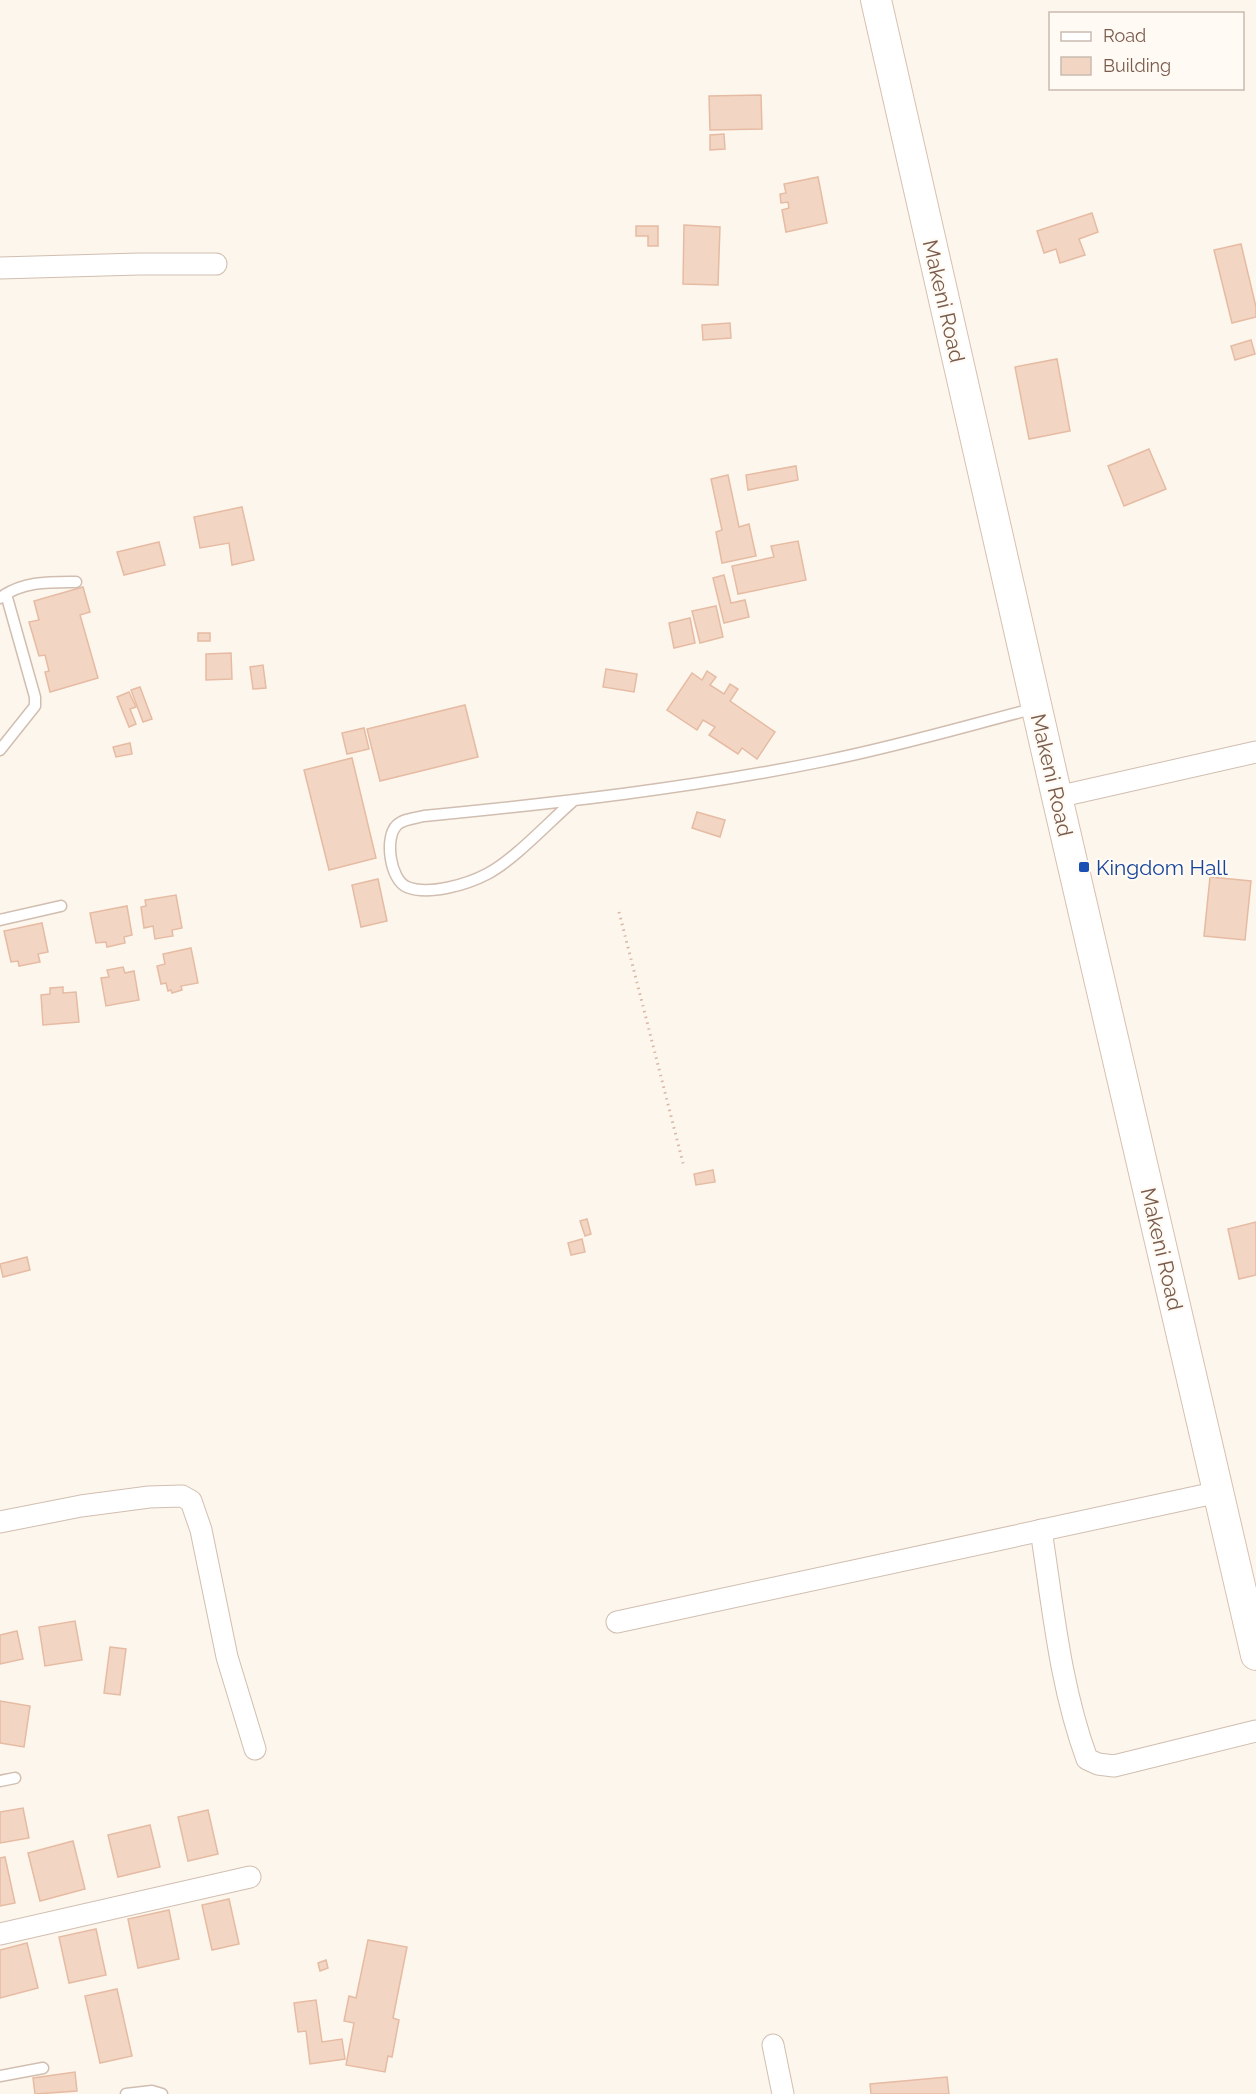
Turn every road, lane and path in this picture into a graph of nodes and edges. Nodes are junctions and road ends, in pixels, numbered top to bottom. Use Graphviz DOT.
graph roads {
  1 [pos="876,0"];
  2 [pos="216,264"];
  3 [pos="0,268"];
  4 [pos="76,582"];
  5 [pos="3,596"];
  6 [pos="1037,708"];
  7 [pos="0,750"];
  8 [pos="1256,753"];
  9 [pos="1057,797"];
  10 [pos="572,802"];
  11 [pos="61,906"];
  12 [pos="619,912"];
  13 [pos="0,920"];
  14 [pos="684,1167"];
  15 [pos="1219,1492"];
  16 [pos="0,1522"];
  17 [pos="1041,1530"];
  18 [pos="617,1622"];
  19 [pos="1256,1655"];
  20 [pos="1256,1731"];
  21 [pos="255,1749"];
  22 [pos="15,1778"];
  23 [pos="0,1781"];
  24 [pos="250,1877"];
  25 [pos="0,1934"];
  26 [pos="773,2045"];
  27 [pos="43,2068"];
  28 [pos="0,2076"];
  29 [pos="126,2094"];
  30 [pos="162,2094"];
  31 [pos="783,2094"];
  1 -- 6 [label="main road, Makeni Road"];
  2 -- 3 [label="street"];
  4 -- 5 [label="lane"];
  5 -- 7 [label="lane"];
  6 -- 9 [label="main road, Makeni Road"];
  6 -- 10 [label="lane"];
  8 -- 9 [label="street"];
  9 -- 15 [label="main road, Makeni Road"];
  10 -- 10 [label="lane"];
  11 -- 13 [label="lane"];
  12 -- 14 [label="path"];
  15 -- 17 [label="street"];
  15 -- 19 [label="main road, Makeni Road"];
  16 -- 21 [label="street"];
  17 -- 18 [label="street"];
  17 -- 20 [label="street"];
  22 -- 23 [label="lane"];
  24 -- 25 [label="street"];
  26 -- 31 [label="street"];
  27 -- 28 [label="lane"];
  29 -- 30 [label="lane"];
}
